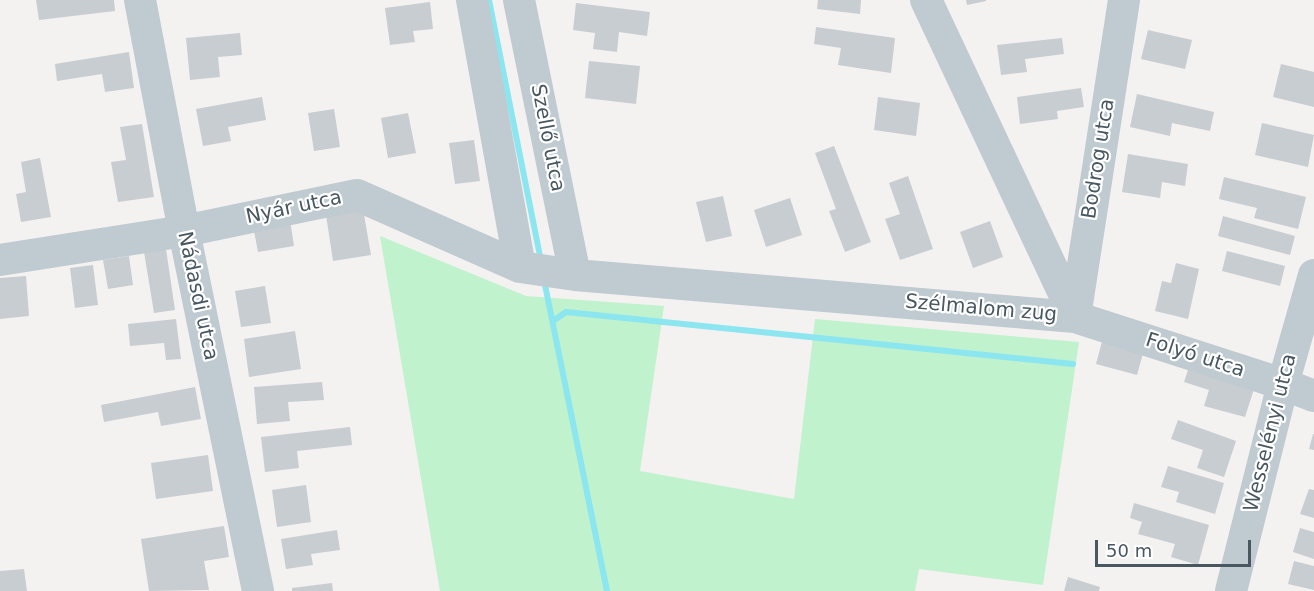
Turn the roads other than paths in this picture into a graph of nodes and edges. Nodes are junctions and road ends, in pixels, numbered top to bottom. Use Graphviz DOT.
graph roads {
  1 [pos="140,0"];
  2 [pos="472,0"];
  3 [pos="519,0"];
  4 [pos="926,0"];
  5 [pos="1124,0"];
  6 [pos="184,231"];
  7 [pos="0,260"];
  8 [pos="547,271"];
  9 [pos="1314,275"];
  10 [pos="1074,317"];
  11 [pos="1283,384"];
  12 [pos="1314,396"];
  13 [pos="258,591"];
  14 [pos="1231,591"];
  1 -- 6 [label="street, Nádasdi utca"];
  2 -- 8 [label="street"];
  3 -- 8 [label="street, Szellő utca"];
  4 -- 10 [label="street, Szélmalom zug"];
  5 -- 10 [label="street, Bodrog utca"];
  6 -- 7 [label="street, Nyár utca"];
  6 -- 8 [label="street, Nyár utca"];
  6 -- 13 [label="street, Nádasdi utca"];
  8 -- 10 [label="street, Szélmalom zug"];
  9 -- 11 [label="street, Wesselényi utca"];
  10 -- 11 [label="street, Folyó utca"];
  11 -- 12 [label="street, Folyó utca"];
  11 -- 14 [label="street, Wesselényi utca"];
}
